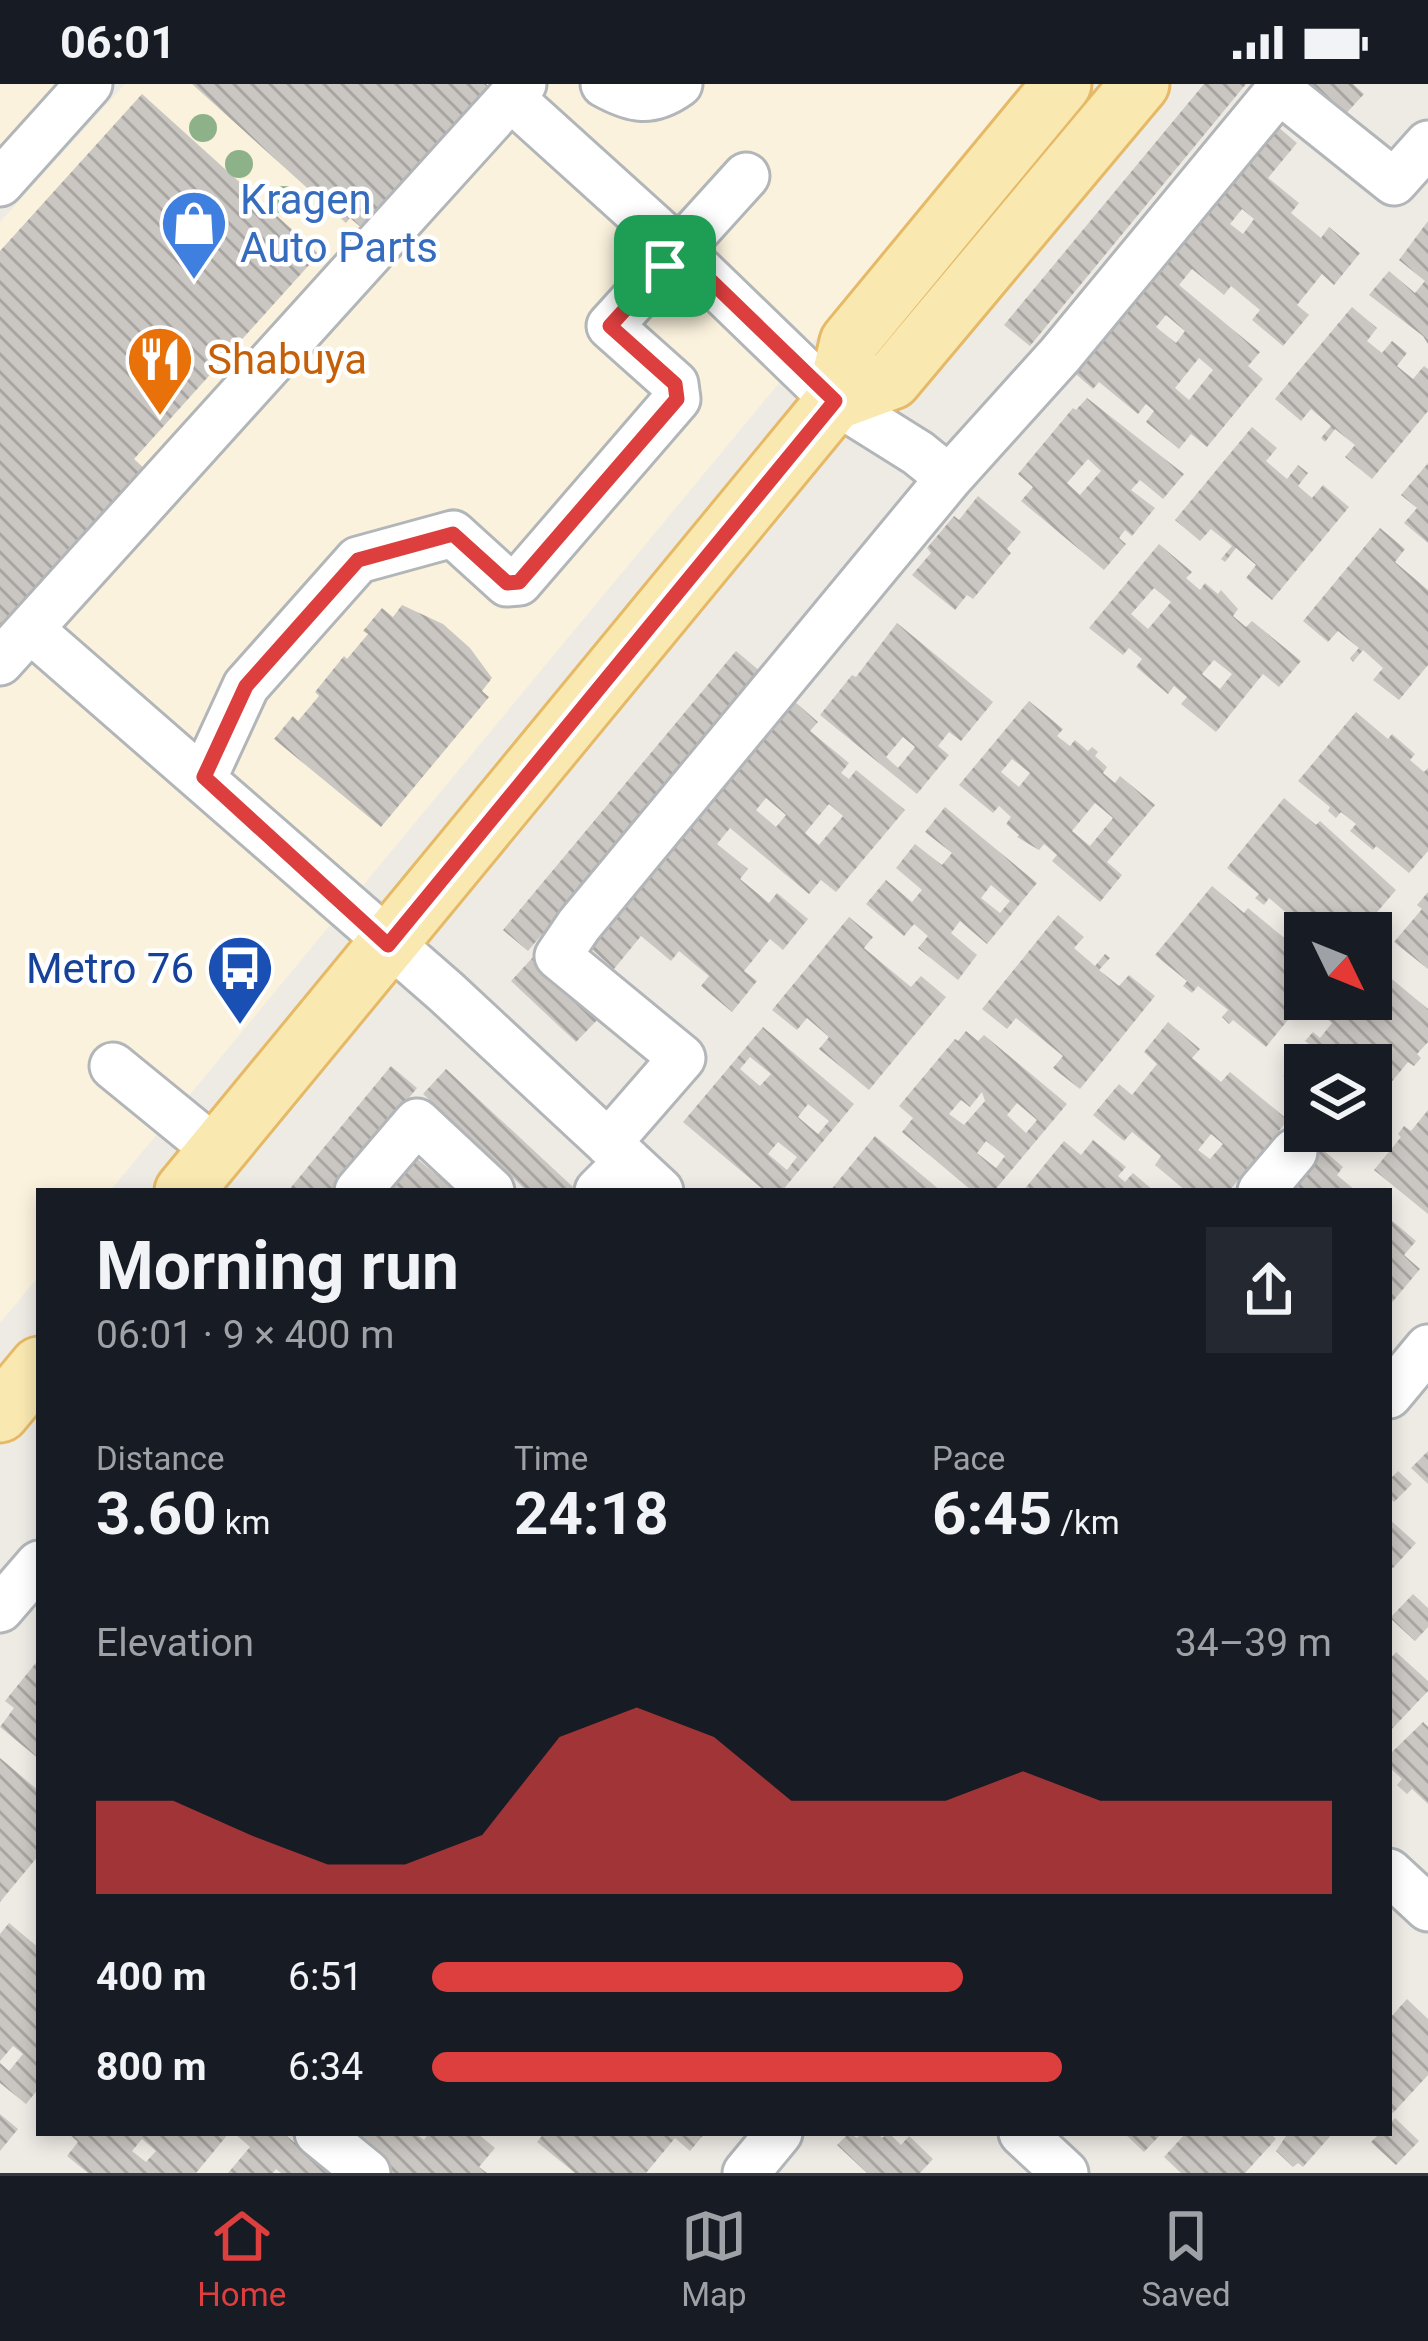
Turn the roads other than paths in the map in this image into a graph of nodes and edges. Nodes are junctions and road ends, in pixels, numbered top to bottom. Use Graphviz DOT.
graph roads {
  1 [pos="89,84"];
  2 [pos="604,84"];
  3 [pos="679,84"];
  4 [pos="1062,84"];
  5 [pos="1140,84"];
  6 [pos="517,91"];
  7 [pos="1428,144"];
  8 [pos="746,176"];
  9 [pos="0,183"];
  10 [pos="679,250"];
  11 [pos="835,401"];
  12 [pos="949,478"];
  13 [pos="30,628"];
  14 [pos="0,662"];
  15 [pos="204,777"];
  16 [pos="388,945"];
  17 [pos="113,1066"];
  18 [pos="1294,1152"];
  19 [pos="200,1171"];
  20 [pos="623,1171"];
  21 [pos="361,1188"];
  22 [pos="488,1188"];
  23 [pos="1264,1188"];
  24 [pos="1428,1348"];
  25 [pos="36,1370"];
  26 [pos="1392,1392"];
  27 [pos="0,1413"];
  28 [pos="36,1567"];
  29 [pos="0,1609"];
  30 [pos="1392,1875"];
  31 [pos="1428,1908"];
  32 [pos="322,2136"];
  33 [pos="777,2136"];
  34 [pos="1025,2136"];
  35 [pos="367,2173"];
  36 [pos="746,2173"];
  37 [pos="1065,2173"];
  1 -- 9 [label="street"];
  2 -- 3 [label="street"];
  4 -- 11 [label="main road"];
  5 -- 11 [label="main road"];
  6 -- 10 [label="street"];
  6 -- 13 [label="street"];
  7 -- 12 [label="street"];
  8 -- 10 [label="street"];
  10 -- 11 [label="street"];
  10 -- 15 [label="street"];
  11 -- 12 [label="street"];
  11 -- 16 [label="main road"];
  12 -- 20 [label="street"];
  13 -- 14 [label="street"];
  13 -- 15 [label="street"];
  15 -- 16 [label="street"];
  16 -- 19 [label="main road"];
  16 -- 20 [label="street"];
  17 -- 19 [label="street"];
  18 -- 23 [label="street"];
  21 -- 22 [label="street"];
  24 -- 26 [label="street"];
  25 -- 27 [label="main road"];
  28 -- 29 [label="street"];
  30 -- 31 [label="street"];
  32 -- 35 [label="street"];
  33 -- 36 [label="street"];
  34 -- 37 [label="street"];
}
